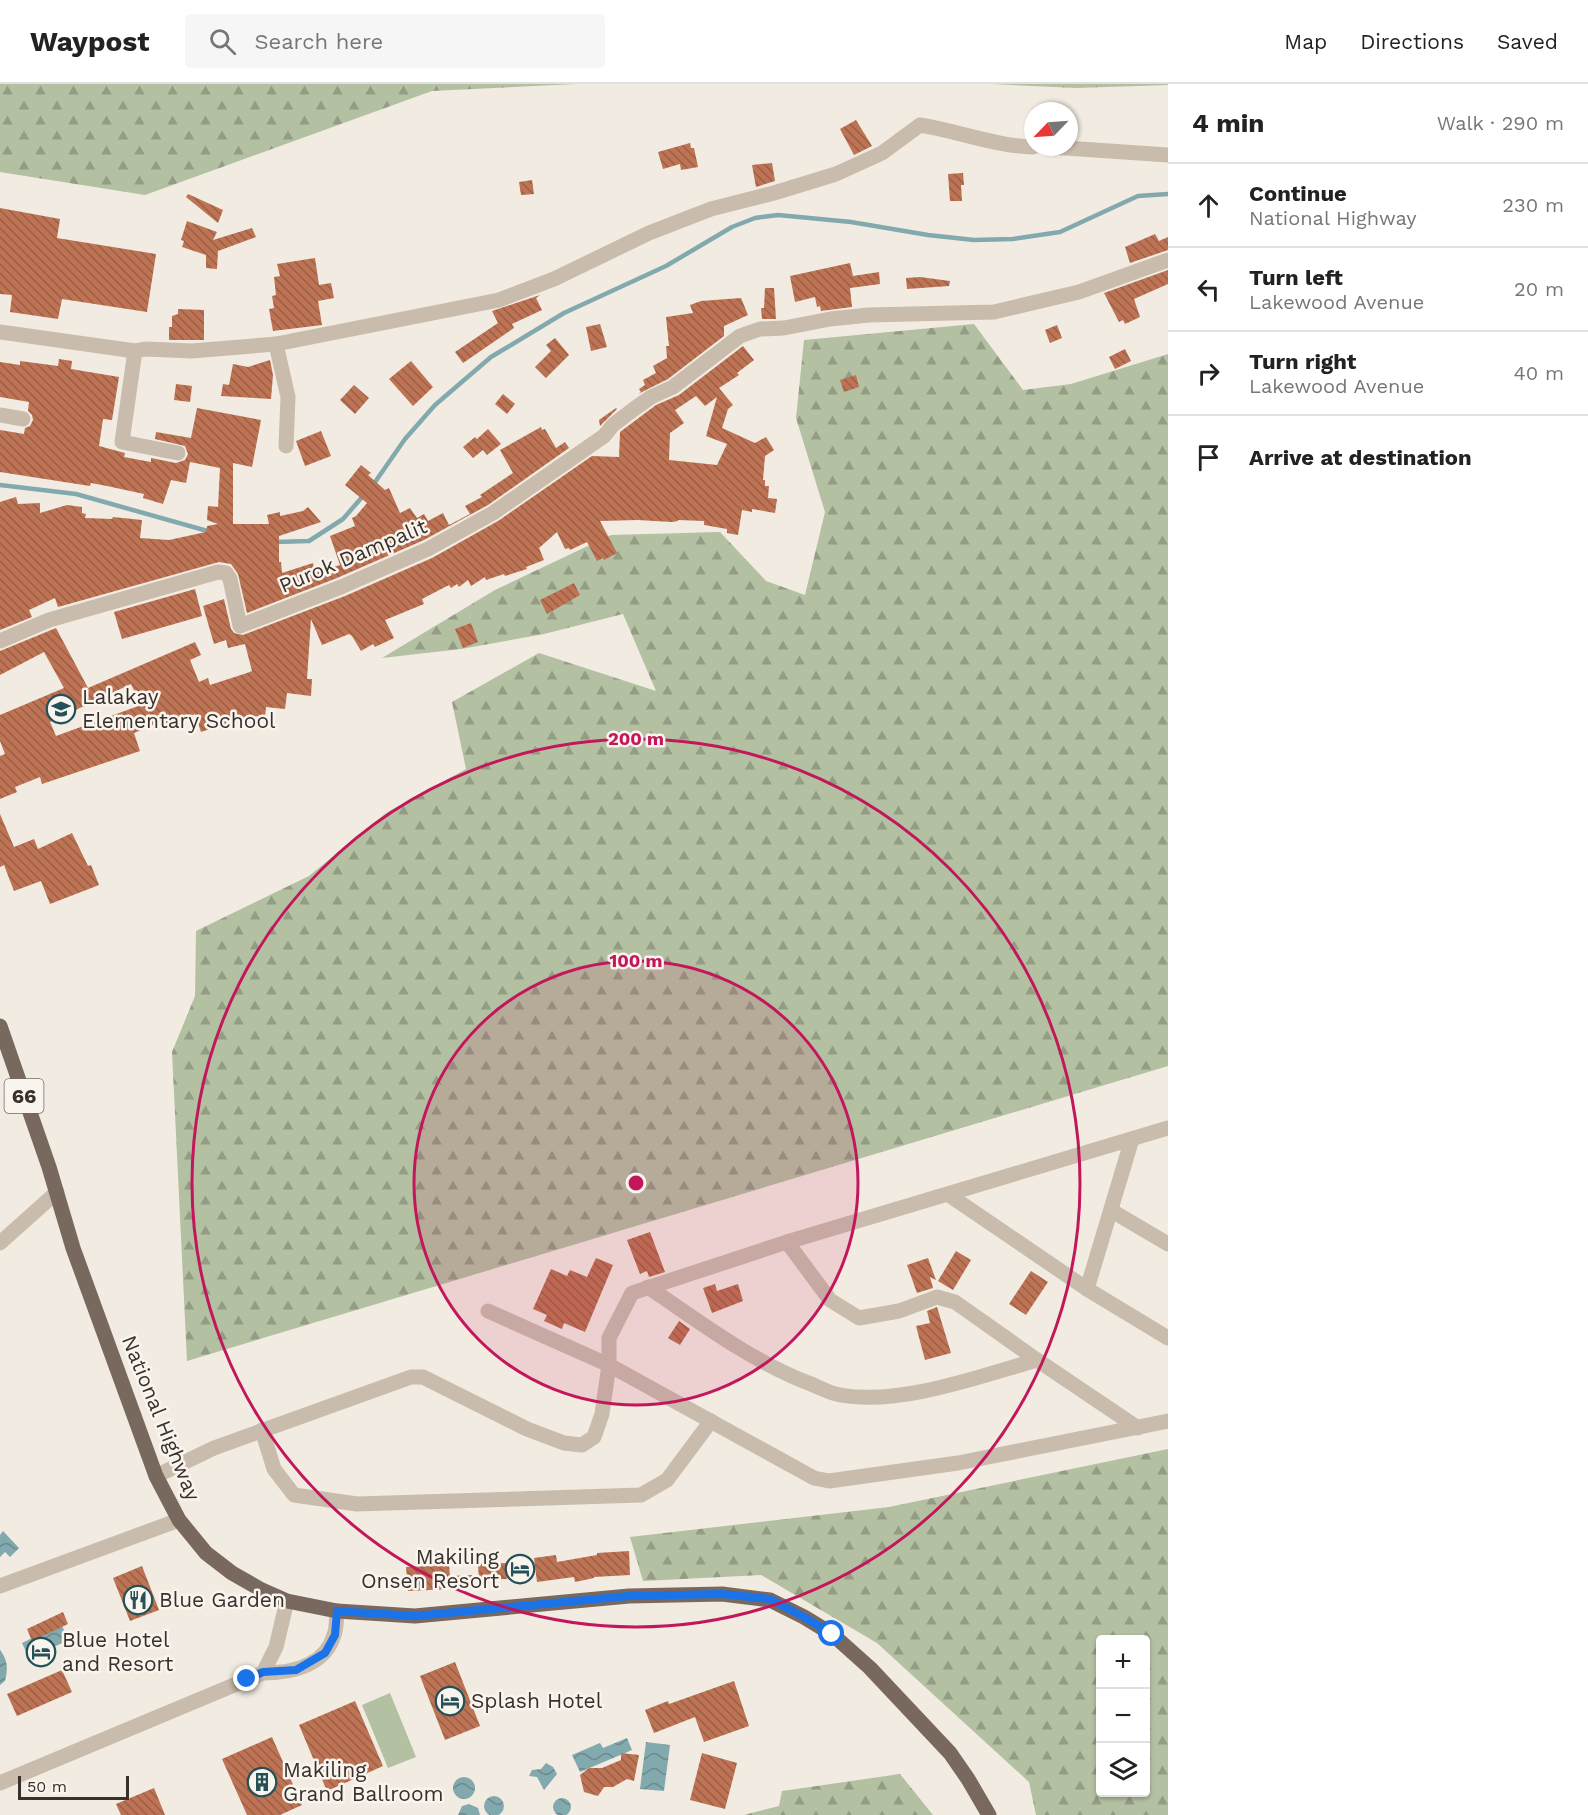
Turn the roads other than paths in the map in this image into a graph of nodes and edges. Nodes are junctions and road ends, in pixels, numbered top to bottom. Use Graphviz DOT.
graph roads {
  1 [pos="1024,146"];
  2 [pos="1078,149"];
  3 [pos="1168,155"];
  4 [pos="1168,260"];
  5 [pos="0,332"];
  6 [pos="276,344"];
  7 [pos="135,351"];
  8 [pos="0,415"];
  9 [pos="23,419"];
  10 [pos="286,446"];
  11 [pos="178,453"];
  12 [pos="0,641"];
  13 [pos="0,1026"];
  14 [pos="1168,1128"];
  15 [pos="1132,1139"];
  16 [pos="57,1192"];
  17 [pos="948,1195"];
  18 [pos="1112,1211"];
  19 [pos="787,1242"];
  20 [pos="0,1243"];
  21 [pos="1168,1244"];
  22 [pos="648,1287"];
  23 [pos="1087,1289"];
  24 [pos="488,1311"];
  25 [pos="1168,1338"];
  26 [pos="1037,1360"];
  27 [pos="609,1365"];
  28 [pos="711,1421"];
  29 [pos="1168,1421"];
  30 [pos="1138,1428"];
  31 [pos="262,1430"];
  32 [pos="156,1476"];
  33 [pos="179,1520"];
  34 [pos="0,1586"];
  35 [pos="287,1601"];
  36 [pos="337,1611"];
  37 [pos="263,1672"];
  38 [pos="0,1783"];
  39 [pos="989,1815"];
  1 -- 6 [label="street"];
  2 -- 3 [label="street"];
  4 -- 12 [label="street, Purok Dampalit"];
  5 -- 7 [label="street"];
  6 -- 7 [label="street"];
  6 -- 10 [label="street"];
  7 -- 11 [label="street"];
  8 -- 9 [label="street"];
  13 -- 16 [label="main road, National Highway / 66"];
  14 -- 15 [label="street"];
  15 -- 17 [label="street"];
  15 -- 18 [label="street"];
  16 -- 20 [label="street"];
  16 -- 32 [label="main road, National Highway / 66"];
  17 -- 19 [label="street"];
  17 -- 23 [label="street"];
  18 -- 21 [label="street"];
  18 -- 23 [label="street"];
  19 -- 22 [label="street"];
  19 -- 26 [label="street"];
  22 -- 26 [label="street"];
  22 -- 27 [label="street"];
  23 -- 25 [label="street"];
  24 -- 27 [label="street"];
  26 -- 30 [label="street"];
  27 -- 28 [label="street"];
  27 -- 31 [label="street"];
  28 -- 30 [label="street"];
  28 -- 31 [label="street"];
  29 -- 30 [label="street"];
  31 -- 32 [label="street"];
  32 -- 33 [label="main road, National Highway / 66"];
  33 -- 34 [label="street"];
  33 -- 35 [label="main road, National Highway / 66"];
  35 -- 36 [label="main road, National Highway / 66"];
  35 -- 37 [label="street"];
  36 -- 37 [label="street"];
  36 -- 39 [label="main road, National Highway / 66"];
  37 -- 38 [label="street"];
}
